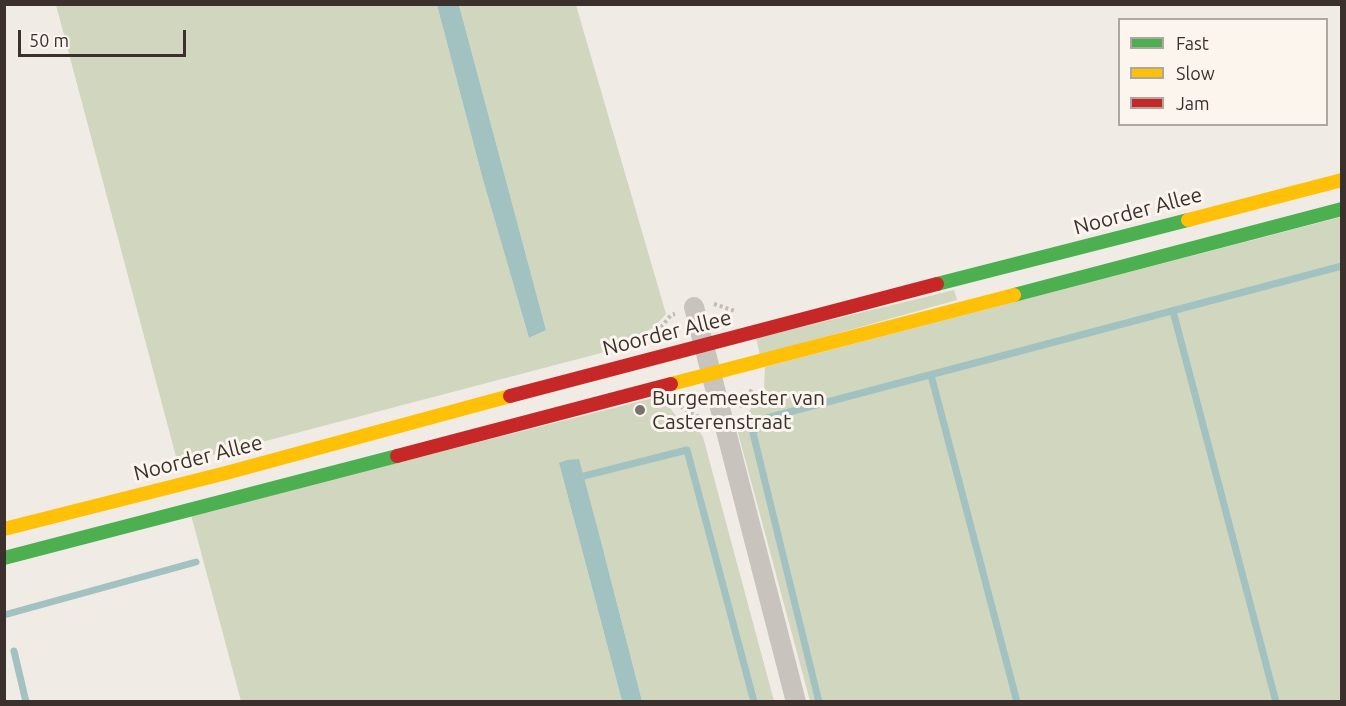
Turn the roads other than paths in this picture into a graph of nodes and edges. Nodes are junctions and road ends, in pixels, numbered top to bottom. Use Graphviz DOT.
graph roads {
  1 [pos="1341,180"];
  2 [pos="1341,209"];
  3 [pos="694,308"];
  4 [pos="704,345"];
  5 [pos="711,374"];
  6 [pos="97,505"];
  7 [pos="4,530"];
  8 [pos="104,531"];
  9 [pos="4,558"];
  10 [pos="796,702"];
  1 -- 4 [label="street, Noorder Allee"];
  2 -- 5 [label="street"];
  3 -- 4 [label="street"];
  4 -- 5 [label="street"];
  4 -- 6 [label="street, Noorder Allee"];
  5 -- 8 [label="street"];
  5 -- 10 [label="street"];
  6 -- 7 [label="street, Noorder Allee"];
  6 -- 8 [label="street"];
  8 -- 9 [label="street"];
}
